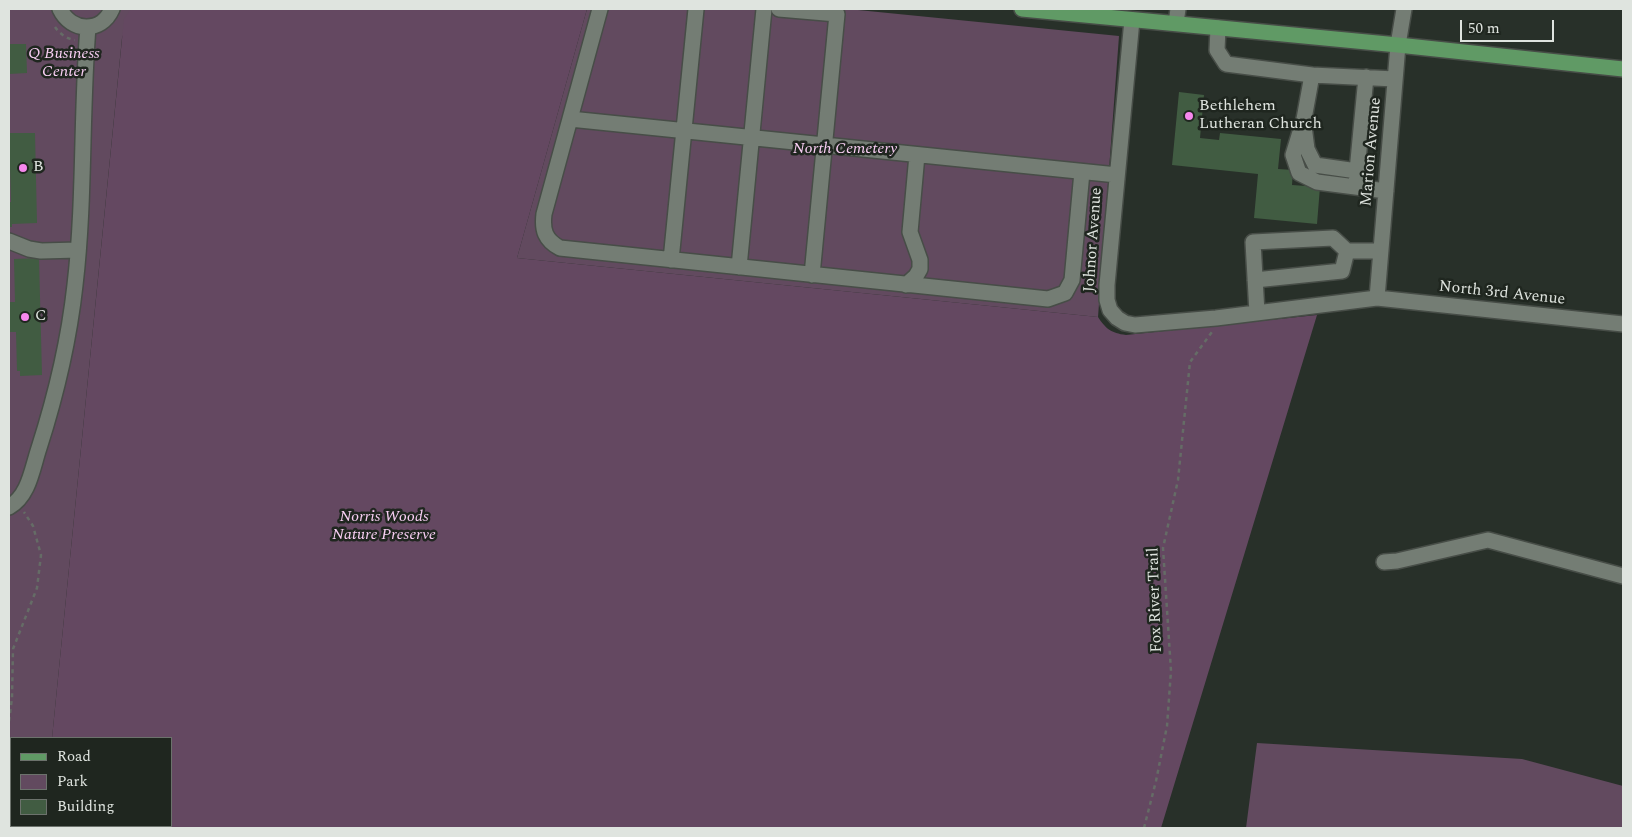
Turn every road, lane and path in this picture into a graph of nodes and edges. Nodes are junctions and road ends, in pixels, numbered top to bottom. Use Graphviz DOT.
graph roads {
  1 [pos="60,9"];
  2 [pos="112,9"];
  3 [pos="600,9"];
  4 [pos="696,9"];
  5 [pos="764,9"];
  6 [pos="780,9"];
  7 [pos="1022,9"];
  8 [pos="1404,9"];
  9 [pos="1085,12"];
  10 [pos="1177,16"];
  11 [pos="1132,20"];
  12 [pos="88,27"];
  13 [pos="1218,28"];
  14 [pos="1398,45"];
  15 [pos="1623,68"];
  16 [pos="1312,74"];
  17 [pos="1366,77"];
  18 [pos="1395,79"];
  19 [pos="570,119"];
  20 [pos="1304,119"];
  21 [pos="684,131"];
  22 [pos="752,138"];
  23 [pos="825,145"];
  24 [pos="917,155"];
  25 [pos="1357,171"];
  26 [pos="1082,172"];
  27 [pos="1117,175"];
  28 [pos="1356,187"];
  29 [pos="1386,191"];
  30 [pos="9,241"];
  31 [pos="78,250"];
  32 [pos="1347,251"];
  33 [pos="1381,251"];
  34 [pos="671,260"];
  35 [pos="739,267"];
  36 [pos="812,275"];
  37 [pos="1255,280"];
  38 [pos="906,285"];
  39 [pos="1377,298"];
  40 [pos="1257,313"];
  41 [pos="1216,318"];
  42 [pos="1623,324"];
  43 [pos="13,504"];
  44 [pos="1384,562"];
  45 [pos="1623,576"];
  46 [pos="10,674"];
  47 [pos="9,721"];
  48 [pos="1144,828"];
  1 -- 12 [label="street"];
  2 -- 12 [label="street"];
  3 -- 19 [label="street"];
  4 -- 21 [label="street"];
  5 -- 22 [label="street"];
  6 -- 23 [label="street"];
  7 -- 9 [label="main road"];
  8 -- 14 [label="street, Marion Avenue"];
  9 -- 11 [label="main road"];
  10 -- 11 [label="main road"];
  10 -- 13 [label="main road"];
  11 -- 27 [label="street, Johnor Avenue"];
  12 -- 31 [label="street"];
  13 -- 14 [label="main road"];
  13 -- 16 [label="street"];
  14 -- 15 [label="main road"];
  14 -- 18 [label="street, Marion Avenue"];
  16 -- 17 [label="street"];
  16 -- 20 [label="street"];
  17 -- 18 [label="street"];
  17 -- 25 [label="street"];
  18 -- 29 [label="street, Marion Avenue"];
  19 -- 21 [label="street"];
  19 -- 34 [label="street"];
  20 -- 25 [label="street"];
  20 -- 28 [label="street"];
  21 -- 22 [label="street"];
  21 -- 34 [label="street"];
  22 -- 23 [label="street"];
  22 -- 35 [label="street"];
  23 -- 24 [label="street"];
  23 -- 36 [label="street"];
  24 -- 26 [label="street"];
  24 -- 38 [label="street"];
  25 -- 28 [label="street"];
  26 -- 27 [label="street"];
  26 -- 38 [label="street"];
  27 -- 41 [label="street, Johnor Avenue"];
  28 -- 29 [label="street"];
  29 -- 33 [label="street, Marion Avenue"];
  30 -- 31 [label="street"];
  31 -- 43 [label="street"];
  32 -- 33 [label="street"];
  32 -- 37 [label="street"];
  32 -- 37 [label="street"];
  33 -- 39 [label="street, Marion Avenue"];
  34 -- 35 [label="street"];
  35 -- 36 [label="street"];
  36 -- 38 [label="street"];
  37 -- 40 [label="street"];
  39 -- 40 [label="street, Johnor Avenue"];
  39 -- 42 [label="street, North 3rd Avenue"];
  40 -- 41 [label="street, Johnor Avenue"];
  41 -- 48 [label="path, Fox River Trail"];
  43 -- 46 [label="path"];
  44 -- 45 [label="street"];
  46 -- 47 [label="path"];
}
